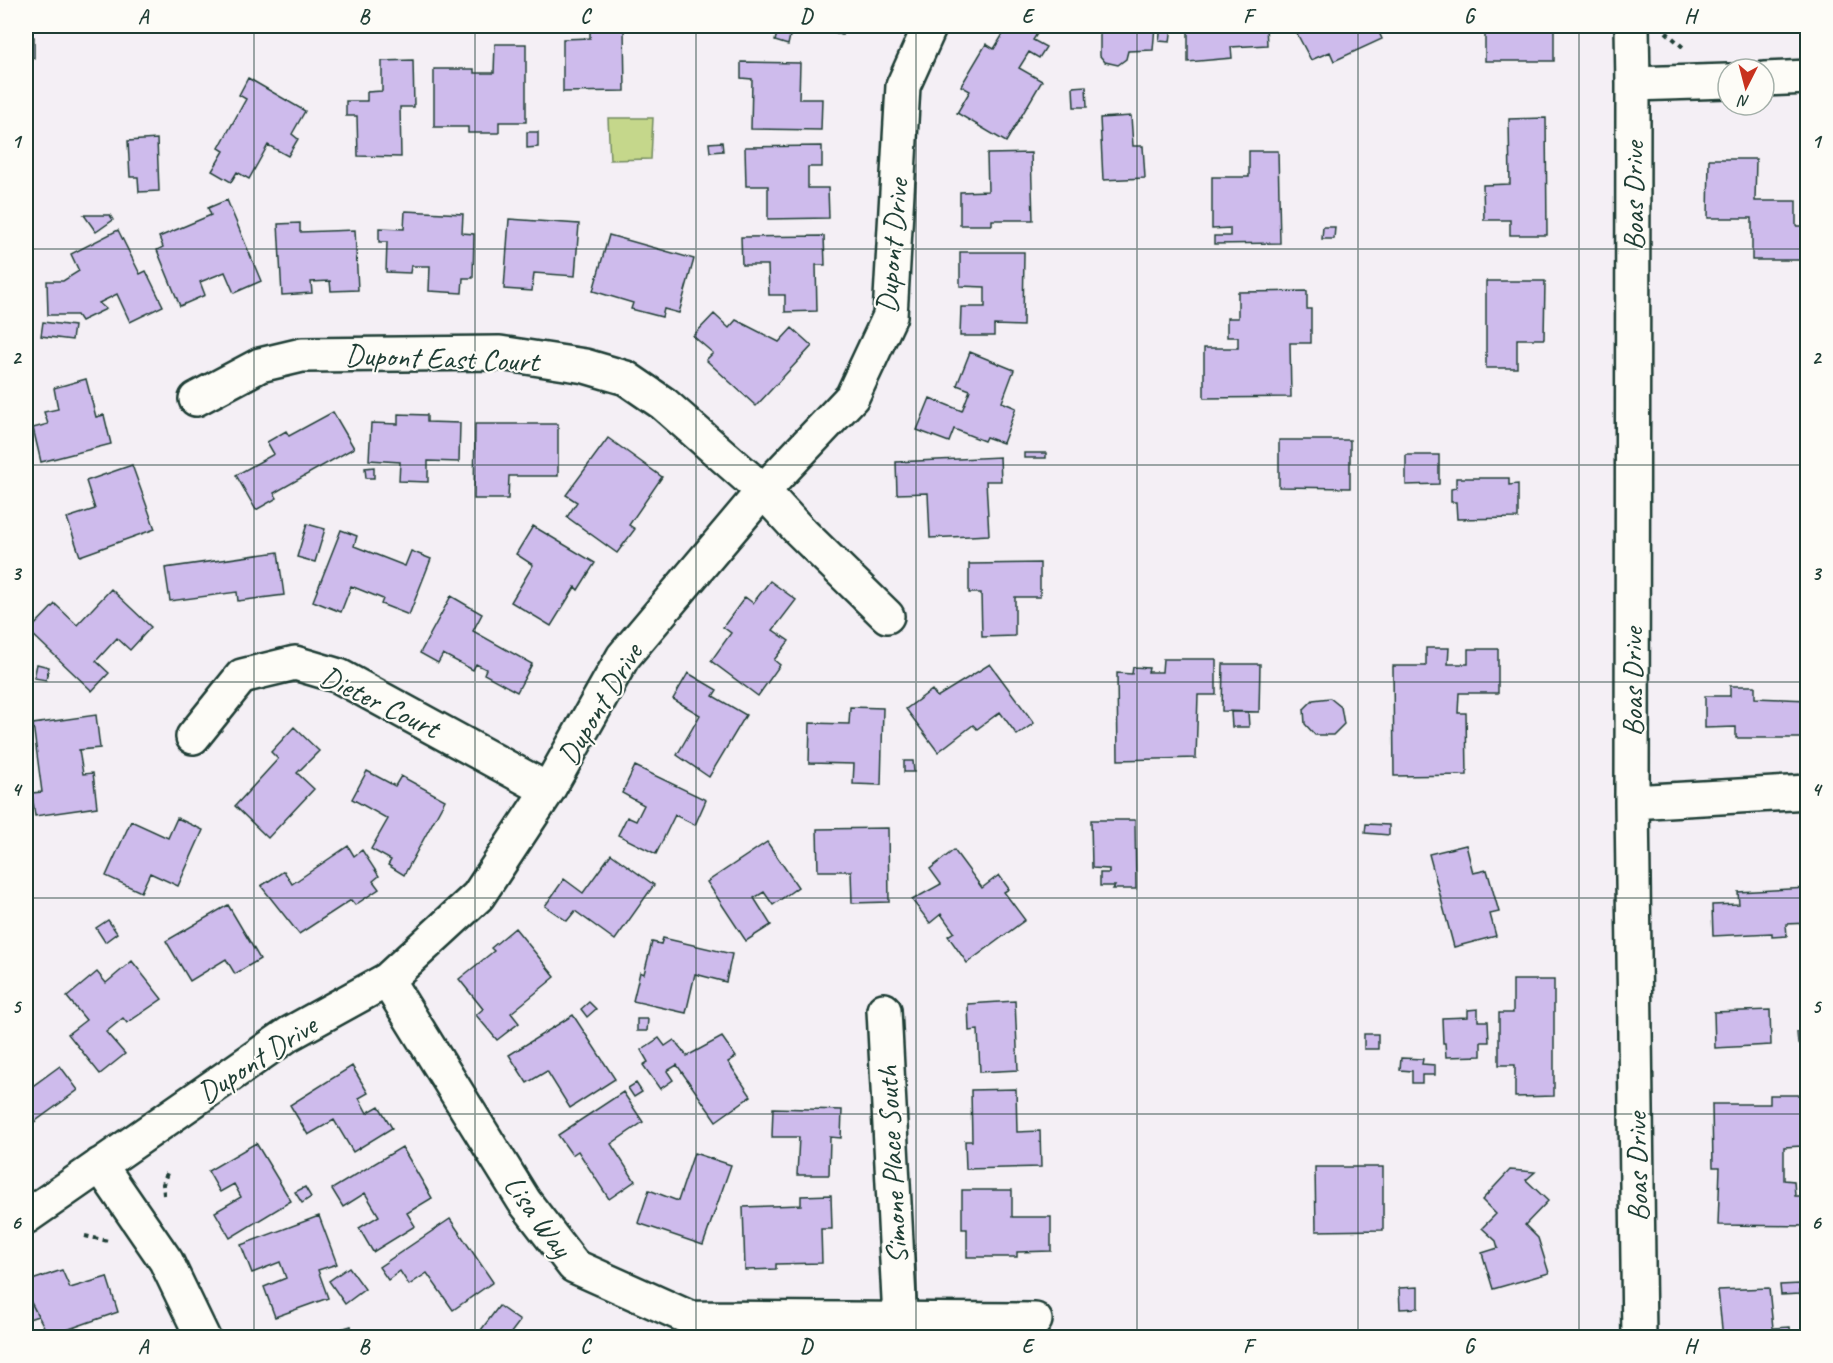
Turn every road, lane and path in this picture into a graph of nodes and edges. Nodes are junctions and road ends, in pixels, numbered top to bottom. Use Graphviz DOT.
graph roads {
  1 [pos="930,26"];
  2 [pos="1632,26"];
  3 [pos="1808,77"];
  4 [pos="1776,78"];
  5 [pos="1716,81"];
  6 [pos="1633,84"];
  7 [pos="196,399"];
  8 [pos="763,491"];
  9 [pos="887,616"];
  10 [pos="193,738"];
  11 [pos="548,790"];
  12 [pos="1808,792"];
  13 [pos="1632,802"];
  14 [pos="387,980"];
  15 [pos="884,1010"];
  16 [pos="100,1165"];
  17 [pos="167,1173"];
  18 [pos="164,1195"];
  19 [pos="26,1217"];
  20 [pos="85,1236"];
  21 [pos="108,1241"];
  22 [pos="1035,1320"];
  23 [pos="901,1328"];
  24 [pos="203,1338"];
  25 [pos="1639,1338"];
  1 -- 8 [label="street, Dupont Drive"];
  2 -- 6 [label="street, Boas Drive"];
  3 -- 4 [label="street"];
  5 -- 6 [label="street"];
  6 -- 13 [label="street, Boas Drive"];
  7 -- 8 [label="street, Dupont East Court"];
  8 -- 9 [label="street, Dupont East Court"];
  8 -- 11 [label="street, Dupont Drive"];
  10 -- 11 [label="street, Dieter Court"];
  11 -- 14 [label="street, Dupont Drive"];
  12 -- 13 [label="street"];
  13 -- 25 [label="street, Boas Drive"];
  14 -- 16 [label="street, Dupont Drive"];
  14 -- 23 [label="street, Lisa Way"];
  15 -- 23 [label="street, Simone Place South"];
  16 -- 19 [label="street, Dupont Drive"];
  16 -- 24 [label="street"];
  17 -- 18 [label="path"];
  20 -- 21 [label="path"];
  22 -- 23 [label="street, Lisa Way"];
}
